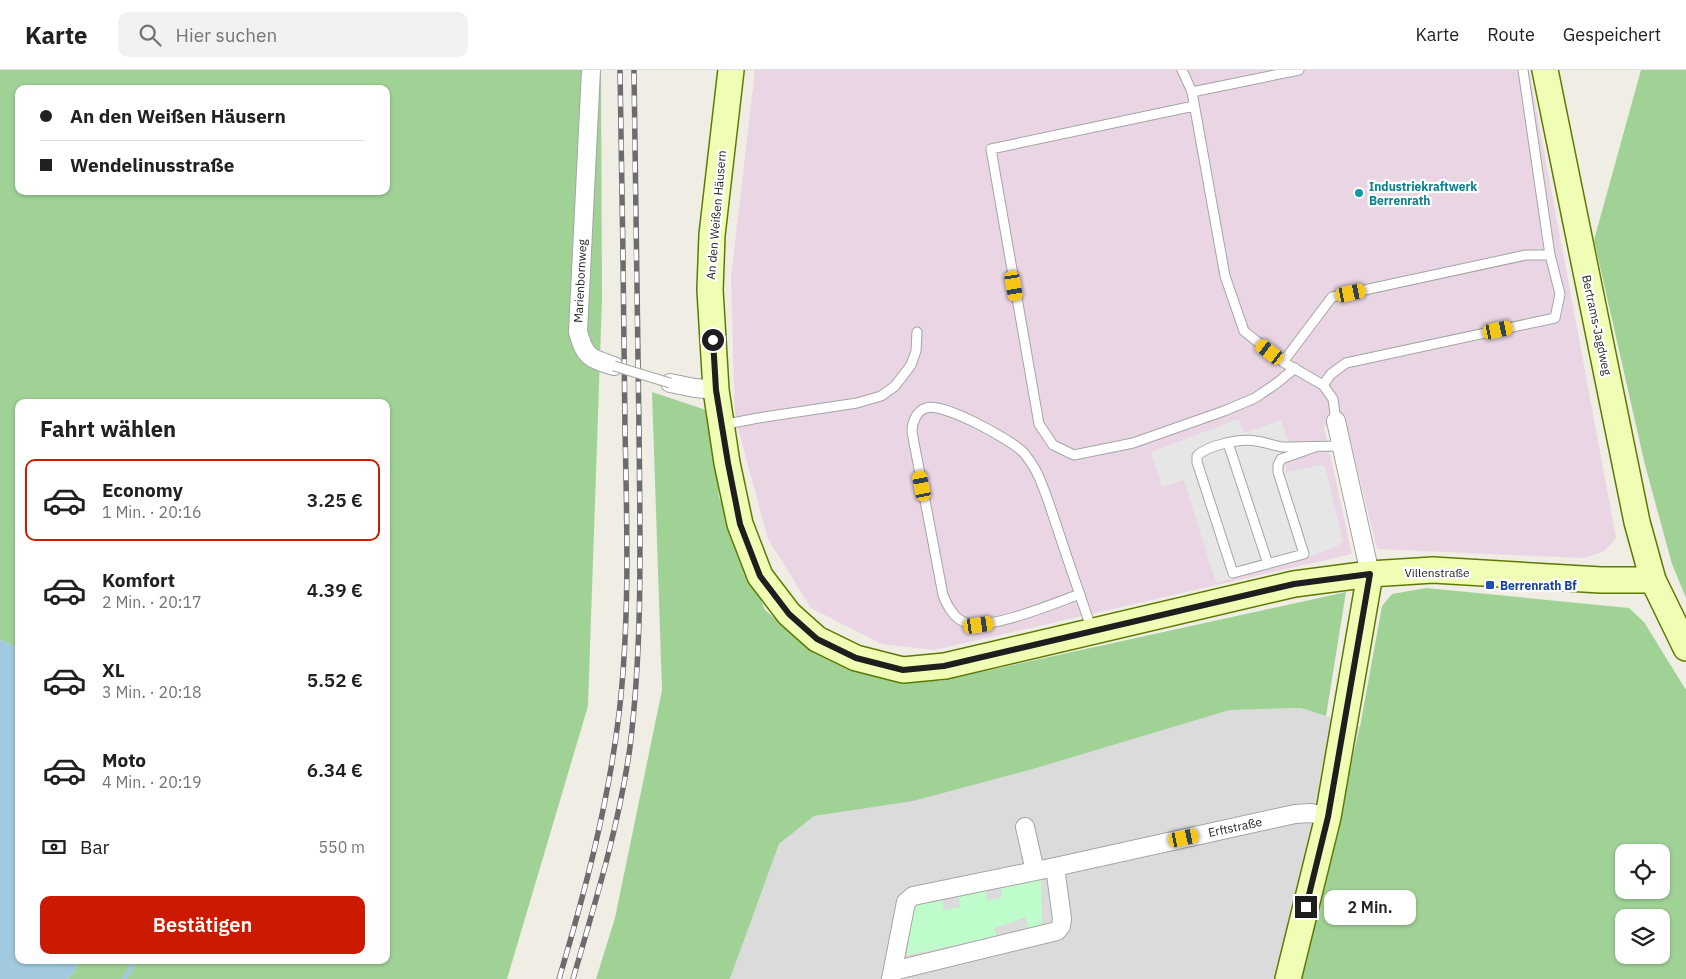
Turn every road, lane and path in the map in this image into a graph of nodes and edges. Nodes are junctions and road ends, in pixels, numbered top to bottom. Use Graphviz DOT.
graph roads {
  1 [pos="591,70"];
  2 [pos="731,70"];
  3 [pos="1182,70"];
  4 [pos="1299,70"];
  5 [pos="1541,71"];
  6 [pos="1192,92"];
  7 [pos="1194,106"];
  8 [pos="1550,255"];
  9 [pos="917,332"];
  10 [pos="1283,362"];
  11 [pos="614,366"];
  12 [pos="1295,368"];
  13 [pos="670,383"];
  14 [pos="1323,385"];
  15 [pos="716,390"];
  16 [pos="1336,421"];
  17 [pos="722,425"];
  18 [pos="1228,443"];
  19 [pos="1341,446"];
  20 [pos="1315,447"];
  21 [pos="1268,564"];
  22 [pos="1370,574"];
  23 [pos="1653,580"];
  24 [pos="1080,594"];
  25 [pos="1092,632"];
  26 [pos="1686,648"];
  27 [pos="1328,817"];
  28 [pos="1025,827"];
  29 [pos="1055,867"];
  30 [pos="1035,871"];
  31 [pos="892,975"];
  32 [pos="1288,979"];
  1 -- 11 [label="street, Marienbornweg"];
  2 -- 15 [label="main road, An den Weißen Häusern"];
  3 -- 6 [label="lane"];
  4 -- 6 [label="lane"];
  5 -- 8 [label="lane"];
  5 -- 23 [label="main road, Bertrams-Jagdweg"];
  6 -- 7 [label="lane"];
  7 -- 10 [label="lane"];
  7 -- 12 [label="lane"];
  8 -- 10 [label="lane"];
  8 -- 14 [label="lane"];
  9 -- 17 [label="lane"];
  10 -- 12 [label="lane"];
  11 -- 13 [label="lane, Marienbornweg, bridge"];
  12 -- 14 [label="lane"];
  13 -- 15 [label="street, Marienbornweg"];
  14 -- 16 [label="lane"];
  15 -- 17 [label="main road, Villenstraße"];
  16 -- 19 [label="street"];
  17 -- 25 [label="main road, Villenstraße"];
  18 -- 20 [label="lane"];
  18 -- 21 [label="lane"];
  18 -- 21 [label="lane"];
  19 -- 20 [label="lane"];
  19 -- 22 [label="street"];
  20 -- 21 [label="lane"];
  22 -- 23 [label="main road, Villenstraße"];
  22 -- 25 [label="main road, Villenstraße"];
  22 -- 27 [label="main road"];
  23 -- 26 [label="main road, Bertrams-Jagdweg"];
  24 -- 24 [label="lane"];
  24 -- 25 [label="lane"];
  27 -- 29 [label="street, Erftstraße"];
  27 -- 32 [label="main road"];
  28 -- 30 [label="street"];
  29 -- 30 [label="street, Erftstraße"];
  29 -- 31 [label="street, Erftstraße"];
  30 -- 31 [label="street, Erftstraße"];
}
